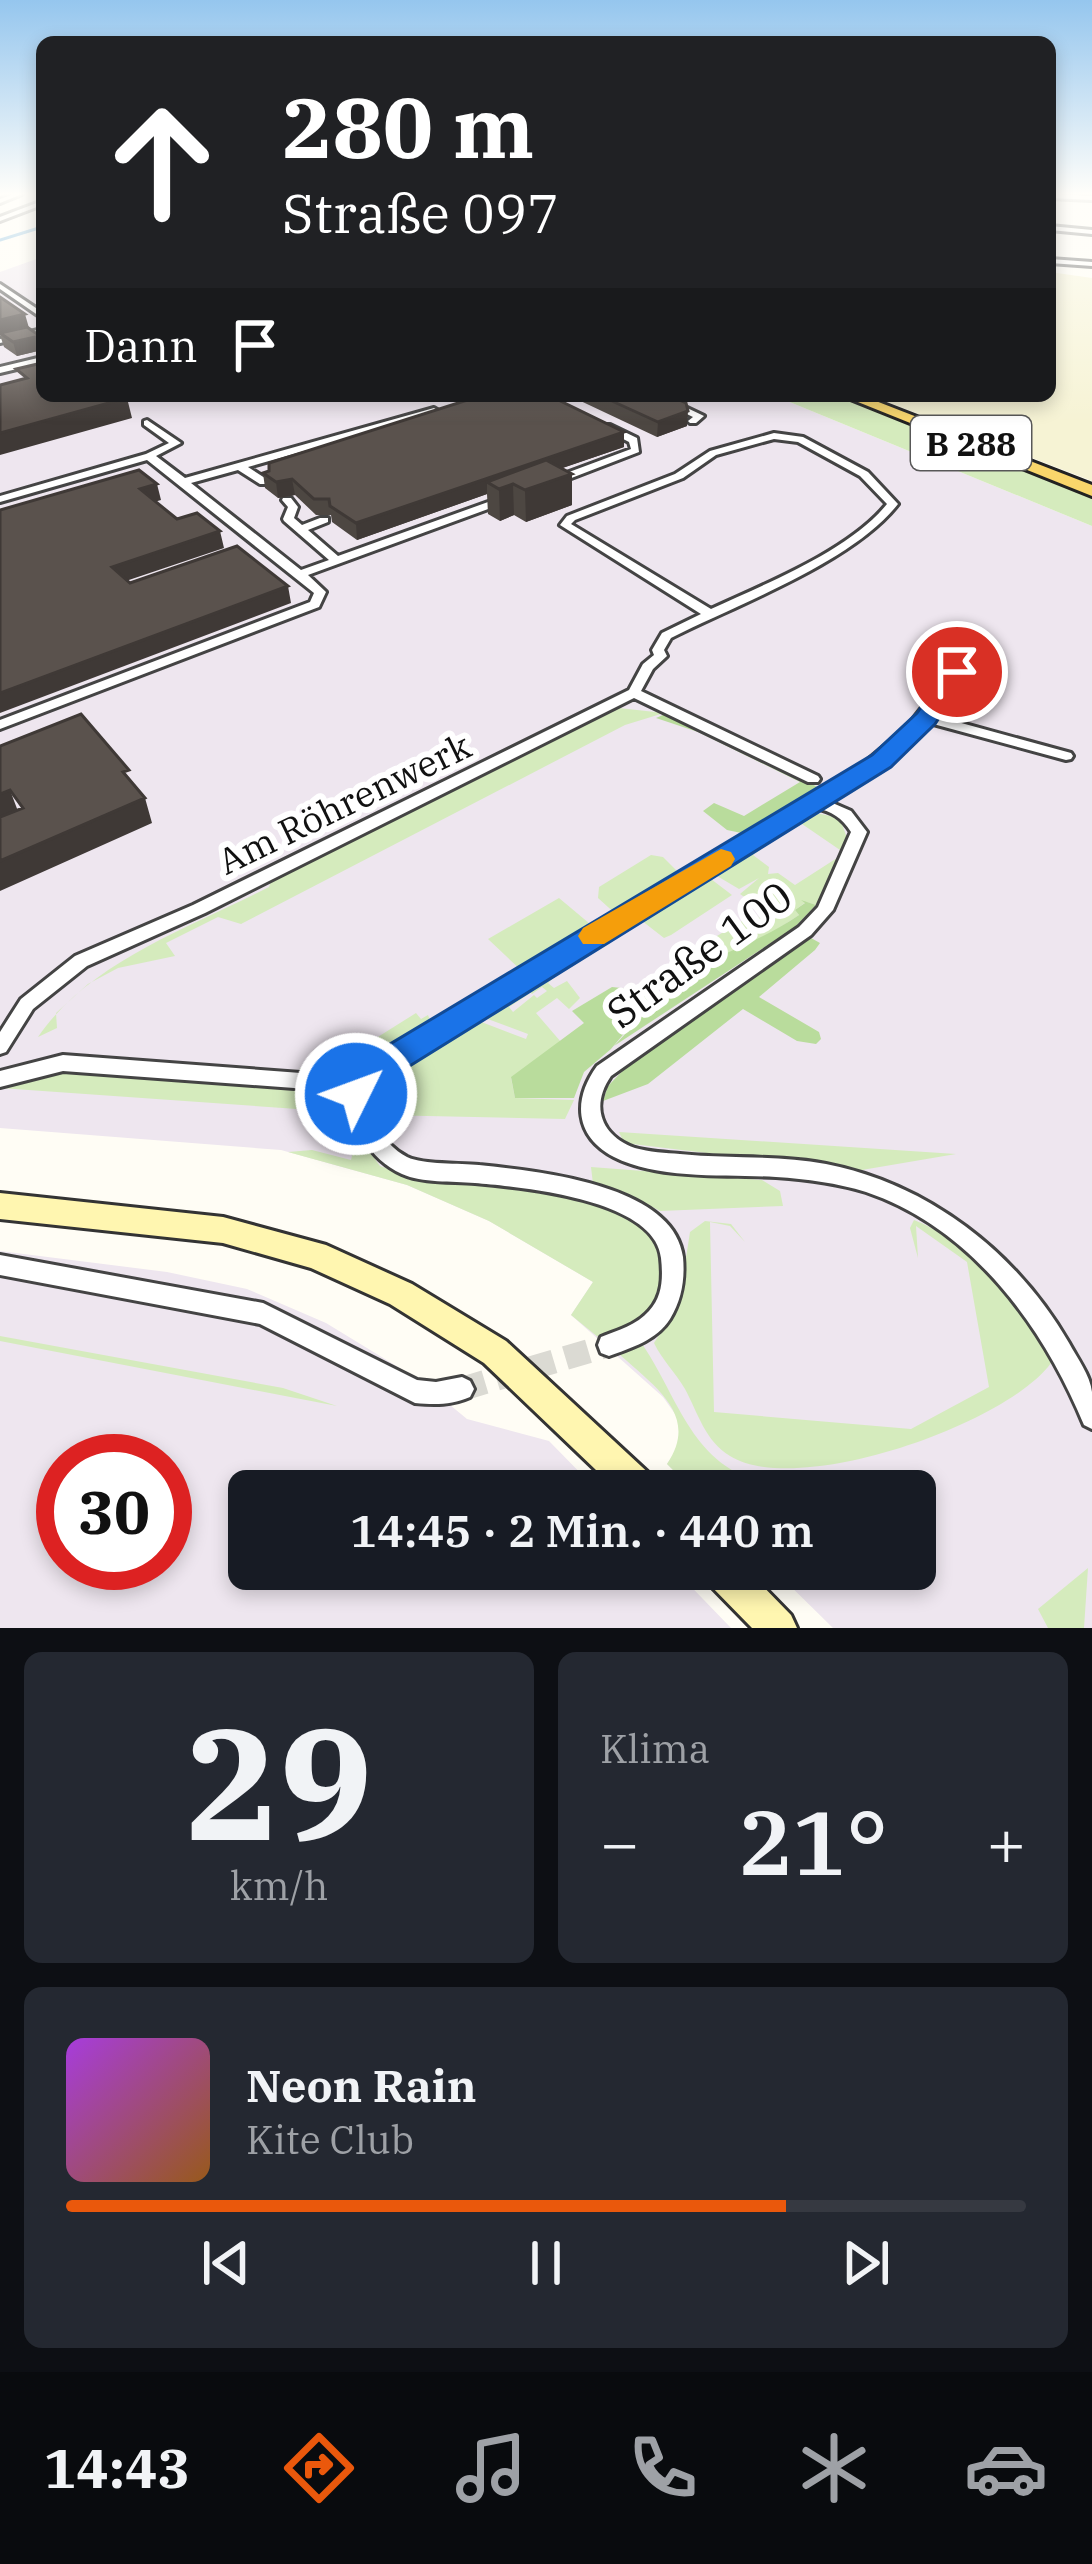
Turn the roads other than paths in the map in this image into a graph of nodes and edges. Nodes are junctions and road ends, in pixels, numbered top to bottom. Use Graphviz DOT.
graph roads {
  1 [pos="0,286"];
  2 [pos="0,297"];
  3 [pos="19,300"];
  4 [pos="36,312"];
  5 [pos="36,333"];
  6 [pos="0,341"];
  7 [pos="0,351"];
  8 [pos="36,362"];
  9 [pos="18,366"];
  10 [pos="0,370"];
  11 [pos="668,402"];
  12 [pos="866,402"];
  13 [pos="876,402"];
  14 [pos="442,409"];
  15 [pos="693,421"];
  16 [pos="147,423"];
  17 [pos="588,424"];
  18 [pos="380,428"];
  19 [pos="651,434"];
  20 [pos="399,439"];
  21 [pos="634,440"];
  22 [pos="149,456"];
  23 [pos="238,465"];
  24 [pos="183,482"];
  25 [pos="264,482"];
  26 [pos="549,483"];
  27 [pos="1092,488"];
  28 [pos="515,495"];
  29 [pos="0,499"];
  30 [pos="287,500"];
  31 [pos="324,520"];
  32 [pos="301,529"];
  33 [pos="336,560"];
  34 [pos="300,574"];
  35 [pos="708,613"];
  36 [pos="957,672"];
  37 [pos="634,693"];
  38 [pos="926,718"];
  39 [pos="0,725"];
  40 [pos="1066,756"];
  41 [pos="813,779"];
  42 [pos="813,803"];
  43 [pos="0,1047"];
  44 [pos="0,1079"];
  45 [pos="357,1085"];
  46 [pos="0,1206"];
  47 [pos="0,1265"];
  48 [pos="609,1345"];
  49 [pos="462,1390"];
  50 [pos="1092,1417"];
  51 [pos="622,1470"];
  52 [pos="741,1590"];
  53 [pos="778,1628"];
  1 -- 3 [label="street"];
  2 -- 3 [label="street"];
  3 -- 4 [label="street"];
  5 -- 6 [label="street"];
  7 -- 9 [label="street"];
  8 -- 9 [label="street"];
  9 -- 10 [label="street"];
  11 -- 15 [label="street"];
  12 -- 27 [label="main road, B 288"];
  13 -- 27 [label="main road, B 288"];
  14 -- 18 [label="street"];
  16 -- 22 [label="street"];
  17 -- 21 [label="street"];
  18 -- 20 [label="street"];
  18 -- 23 [label="street"];
  19 -- 21 [label="street"];
  21 -- 26 [label="street"];
  22 -- 24 [label="street"];
  22 -- 29 [label="street"];
  23 -- 24 [label="street"];
  23 -- 25 [label="street"];
  24 -- 34 [label="street"];
  28 -- 33 [label="street"];
  30 -- 32 [label="street"];
  31 -- 32 [label="street"];
  32 -- 33 [label="street"];
  33 -- 34 [label="street"];
  34 -- 39 [label="street"];
  35 -- 35 [label="street"];
  35 -- 37 [label="street"];
  36 -- 38 [label="street"];
  37 -- 41 [label="street"];
  37 -- 43 [label="street, Am Röhrenwerk"];
  38 -- 40 [label="street"];
  38 -- 42 [label="street"];
  42 -- 45 [label="street, Straße 100"];
  42 -- 50 [label="street, Straße 100"];
  44 -- 45 [label="street"];
  45 -- 48 [label="street"];
  46 -- 51 [label="main road"];
  47 -- 49 [label="street"];
  52 -- 53 [label="main road"];
}
